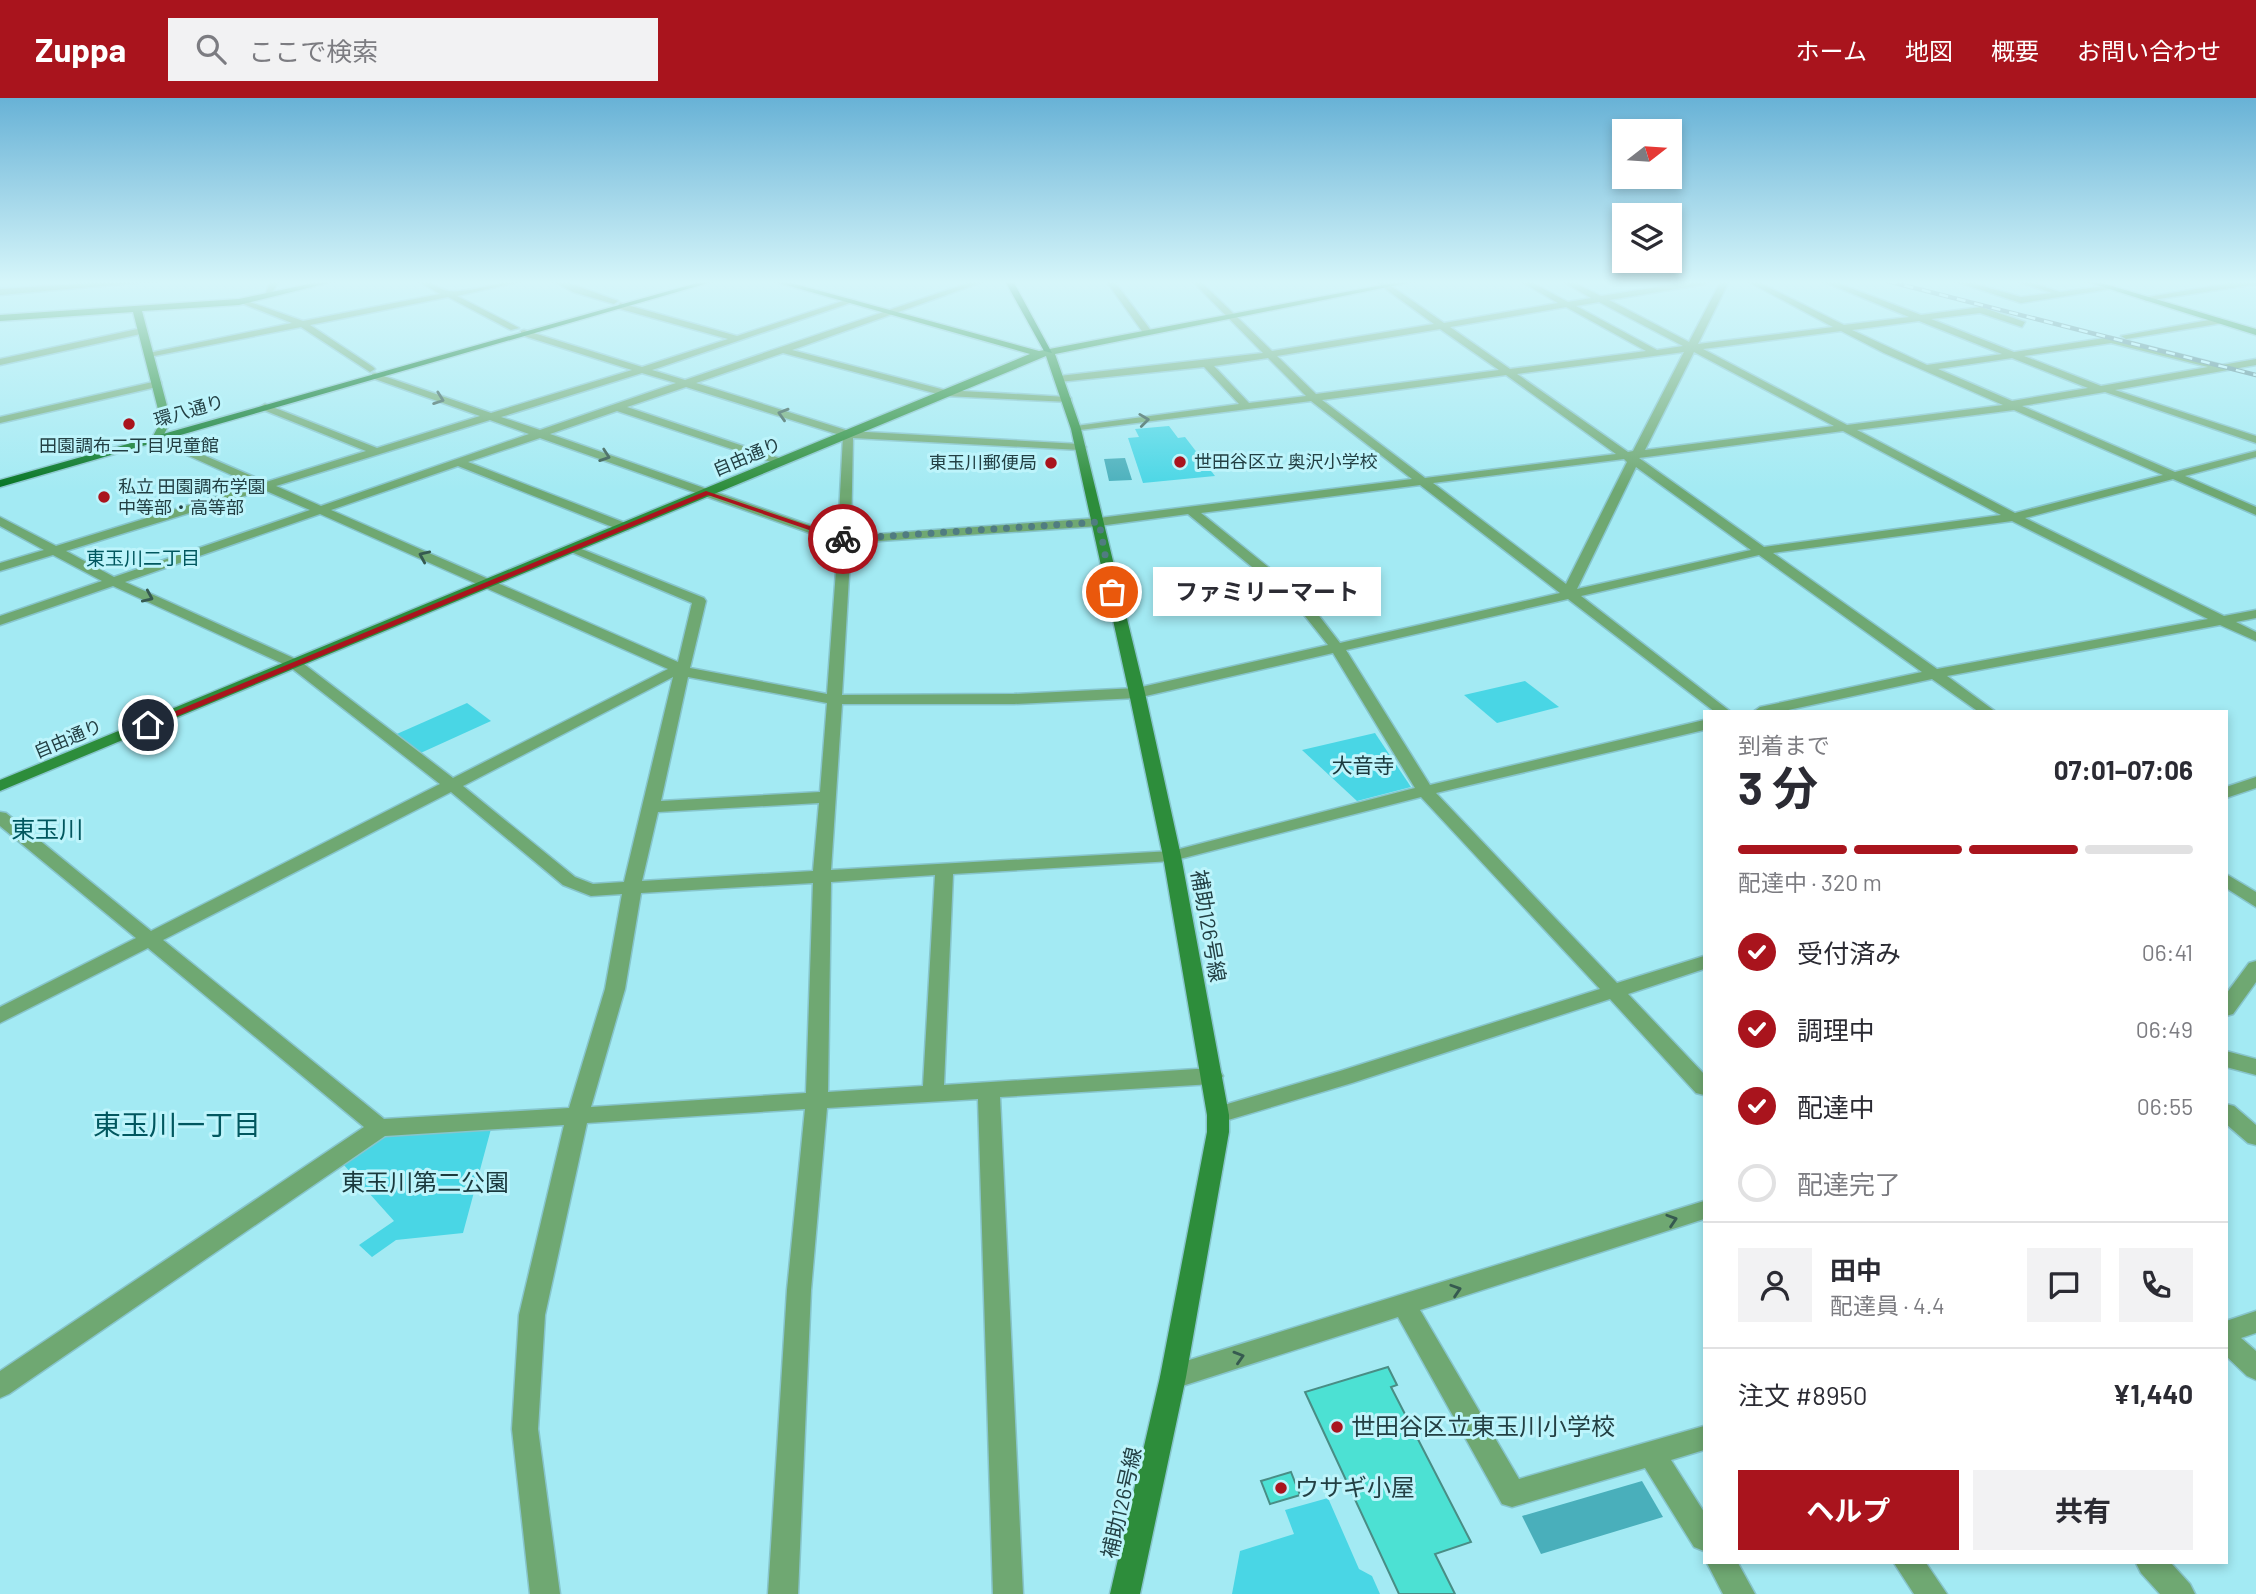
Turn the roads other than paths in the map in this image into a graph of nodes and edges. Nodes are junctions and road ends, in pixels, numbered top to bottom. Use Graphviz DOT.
graph roads {
  1 [pos="51,351"];
  2 [pos="148,351"];
  3 [pos="165,351"];
  4 [pos="342,351"];
  5 [pos="441,351"];
  6 [pos="455,351"];
  7 [pos="581,351"];
  8 [pos="703,351"];
  9 [pos="781,351"];
  10 [pos="786,351"];
  11 [pos="1036,351"];
  12 [pos="1055,351"];
  13 [pos="1266,351"];
  14 [pos="1293,351"];
  15 [pos="1481,351"];
  16 [pos="1663,351"];
  17 [pos="1690,351"];
  18 [pos="1699,351"];
  19 [pos="1892,351"];
  20 [pos="2002,351"];
  21 [pos="2040,351"];
  22 [pos="2154,351"];
  23 [pos="2183,351"];
  24 [pos="1654,352"];
  25 [pos="1044,353"];
  26 [pos="149,354"];
  27 [pos="1270,355"];
  28 [pos="2013,355"];
  29 [pos="0,362"];
  30 [pos="2256,362"];
  31 [pos="1208,365"];
  32 [pos="2239,366"];
  33 [pos="1927,368"];
  34 [pos="2222,368"];
  35 [pos="642,370"];
  36 [pos="373,372"];
  37 [pos="1511,372"];
  38 [pos="1059,379"];
  39 [pos="685,383"];
  40 [pos="157,384"];
  41 [pos="2104,390"];
  42 [pos="946,393"];
  43 [pos="1313,398"];
  44 [pos="1068,400"];
  45 [pos="2010,406"];
  46 [pos="265,407"];
  47 [pos="616,407"];
  48 [pos="1247,407"];
  49 [pos="491,417"];
  50 [pos="0,420"];
  51 [pos="1847,429"];
  52 [pos="159,433"];
  53 [pos="541,434"];
  54 [pos="848,434"];
  55 [pos="1078,438"];
  56 [pos="2256,440"];
  57 [pos="375,452"];
  58 [pos="2256,454"];
  59 [pos="1634,457"];
  60 [pos="457,462"];
  61 [pos="782,462"];
  62 [pos="0,474"];
  63 [pos="2175,475"];
  64 [pos="1423,482"];
  65 [pos="0,484"];
  66 [pos="264,486"];
  67 [pos="708,492"];
  68 [pos="1188,509"];
  69 [pos="320,510"];
  70 [pos="2256,511"];
  71 [pos="2014,517"];
  72 [pos="0,521"];
  73 [pos="1099,522"];
  74 [pos="624,527"];
  75 [pos="842,540"];
  76 [pos="57,549"];
  77 [pos="570,549"];
  78 [pos="1762,551"];
  79 [pos="0,567"];
  80 [pos="113,581"];
  81 [pos="486,583"];
  82 [pos="1567,595"];
  83 [pos="2256,614"];
  84 [pos="2221,620"];
  85 [pos="0,621"];
  86 [pos="2256,637"];
  87 [pos="1336,647"];
  88 [pos="295,664"];
  89 [pos="680,668"];
  90 [pos="1935,674"];
  91 [pos="1137,693"];
  92 [pos="834,700"];
  93 [pos="1721,710"];
  94 [pos="1769,710"];
  95 [pos="1986,710"];
  96 [pos="1703,725"];
  97 [pos="2256,782"];
  98 [pos="452,785"];
  99 [pos="0,786"];
  100 [pos="1425,791"];
  101 [pos="2228,792"];
  102 [pos="828,797"];
  103 [pos="649,807"];
  104 [pos="0,817"];
  105 [pos="1172,856"];
  106 [pos="944,868"];
  107 [pos="822,876"];
  108 [pos="2228,881"];
  109 [pos="634,887"];
  110 [pos="2256,901"];
  111 [pos="149,939"];
  112 [pos="1703,962"];
  113 [pos="2256,968"];
  114 [pos="1615,991"];
  115 [pos="2228,1006"];
  116 [pos="0,1016"];
  117 [pos="2228,1060"];
  118 [pos="2256,1067"];
  119 [pos="1212,1076"];
  120 [pos="1703,1086"];
  121 [pos="989,1091"];
  122 [pos="933,1095"];
  123 [pos="817,1103"];
  124 [pos="2228,1114"];
  125 [pos="1218,1115"];
  126 [pos="577,1118"];
  127 [pos="380,1128"];
  128 [pos="2256,1137"];
  129 [pos="1703,1210"];
  130 [pos="1405,1306"];
  131 [pos="2256,1322"];
  132 [pos="2228,1331"];
  133 [pos="2228,1342"];
  134 [pos="2256,1368"];
  135 [pos="1173,1377"];
  136 [pos="0,1386"];
  137 [pos="1703,1438"];
  138 [pos="1651,1454"];
  139 [pos="1703,1535"];
  140 [pos="1722,1564"];
  141 [pos="1910,1564"];
  142 [pos="2152,1564"];
  143 [pos="545,1594"];
  144 [pos="783,1594"];
  145 [pos="1008,1594"];
  146 [pos="1125,1594"];
  147 [pos="1740,1594"];
  148 [pos="1932,1594"];
  149 [pos="2180,1594"];
  1 -- 29 [label="street"];
  2 -- 26 [label="street"];
  3 -- 26 [label="street"];
  4 -- 36 [label="street"];
  5 -- 36 [label="main road, 環八通り"];
  6 -- 36 [label="main road, 環八通り"];
  7 -- 35 [label="street"];
  8 -- 35 [label="street"];
  9 -- 39 [label="street"];
  10 -- 42 [label="street"];
  11 -- 25 [label="street"];
  12 -- 25 [label="street, 自由通り"];
  13 -- 27 [label="street"];
  14 -- 27 [label="street"];
  15 -- 37 [label="street"];
  16 -- 24 [label="street"];
  17 -- 59 [label="street"];
  18 -- 51 [label="street"];
  19 -- 33 [label="street"];
  20 -- 28 [label="street"];
  21 -- 28 [label="street"];
  22 -- 34 [label="street"];
  23 -- 32 [label="street"];
  24 -- 37 [label="street"];
  25 -- 38 [label="street, 補助126号線"];
  25 -- 42 [label="street, 自由通り"];
  26 -- 40 [label="street"];
  27 -- 31 [label="street"];
  27 -- 43 [label="street"];
  28 -- 33 [label="street"];
  28 -- 41 [label="street"];
  30 -- 32 [label="street"];
  31 -- 38 [label="street"];
  31 -- 48 [label="street"];
  32 -- 34 [label="street"];
  33 -- 45 [label="street"];
  34 -- 41 [label="street"];
  35 -- 39 [label="street"];
  35 -- 49 [label="street"];
  36 -- 46 [label="main road, 環八通り"];
  36 -- 49 [label="street, one-way"];
  36 -- 52 [label="main road, 環八通り"];
  37 -- 43 [label="street"];
  37 -- 59 [label="street"];
  38 -- 44 [label="street, 補助126号線"];
  39 -- 47 [label="street"];
  54 -- 39 [label="street, one-way"];
  40 -- 50 [label="street"];
  40 -- 52 [label="street"];
  41 -- 45 [label="street"];
  41 -- 56 [label="street"];
  42 -- 44 [label="street"];
  42 -- 54 [label="street, 自由通り"];
  43 -- 48 [label="street"];
  43 -- 64 [label="street"];
  44 -- 55 [label="street, 補助126号線"];
  45 -- 51 [label="street"];
  45 -- 63 [label="street"];
  46 -- 52 [label="main road, 環八通り"];
  46 -- 57 [label="street"];
  47 -- 53 [label="street"];
  47 -- 61 [label="street"];
  55 -- 48 [label="street, one-way"];
  49 -- 53 [label="street"];
  49 -- 57 [label="street"];
  51 -- 59 [label="street"];
  51 -- 71 [label="street"];
  52 -- 62 [label="main road, 環八通り"];
  52 -- 65 [label="main road, 環八通り"];
  52 -- 66 [label="street"];
  53 -- 60 [label="street"];
  53 -- 67 [label="street, one-way"];
  54 -- 55 [label="street"];
  54 -- 61 [label="street, 自由通り"];
  54 -- 75 [label="street"];
  55 -- 73 [label="street, 補助126号線"];
  57 -- 66 [label="street"];
  58 -- 63 [label="street"];
  59 -- 64 [label="street"];
  59 -- 78 [label="street"];
  59 -- 82 [label="street"];
  60 -- 69 [label="street"];
  60 -- 74 [label="street"];
  61 -- 67 [label="street, 自由通り"];
  63 -- 70 [label="street"];
  63 -- 71 [label="street"];
  64 -- 68 [label="street"];
  64 -- 82 [label="street"];
  66 -- 69 [label="street"];
  66 -- 76 [label="street"];
  67 -- 74 [label="street, 自由通り"];
  67 -- 75 [label="street"];
  68 -- 73 [label="street"];
  68 -- 87 [label="street"];
  69 -- 80 [label="street"];
  81 -- 69 [label="street, one-way"];
  71 -- 78 [label="street"];
  71 -- 84 [label="street"];
  72 -- 76 [label="street"];
  73 -- 75 [label="street"];
  73 -- 91 [label="street, 補助126号線"];
  74 -- 77 [label="street, 自由通り"];
  75 -- 92 [label="street"];
  76 -- 79 [label="street"];
  76 -- 80 [label="street"];
  77 -- 81 [label="street, 自由通り"];
  77 -- 89 [label="street"];
  78 -- 82 [label="street"];
  78 -- 90 [label="street"];
  80 -- 85 [label="street"];
  80 -- 88 [label="street, one-way"];
  81 -- 88 [label="street, 自由通り"];
  81 -- 89 [label="street"];
  82 -- 87 [label="street"];
  82 -- 93 [label="street"];
  83 -- 84 [label="street"];
  84 -- 86 [label="street"];
  84 -- 90 [label="street"];
  87 -- 91 [label="street"];
  87 -- 100 [label="street"];
  88 -- 98 [label="street"];
  88 -- 99 [label="street, 自由通り"];
  89 -- 92 [label="street"];
  89 -- 98 [label="street"];
  89 -- 103 [label="street"];
  90 -- 94 [label="street"];
  90 -- 95 [label="street"];
  91 -- 92 [label="street"];
  91 -- 105 [label="street, 補助126号線"];
  92 -- 102 [label="street"];
  96 -- 100 [label="street"];
  97 -- 101 [label="street"];
  98 -- 109 [label="street"];
  98 -- 111 [label="street"];
  100 -- 105 [label="street"];
  100 -- 114 [label="street"];
  102 -- 103 [label="street"];
  102 -- 107 [label="street"];
  103 -- 109 [label="street"];
  104 -- 111 [label="street"];
  105 -- 106 [label="street"];
  105 -- 119 [label="street, 補助126号線"];
  106 -- 107 [label="street"];
  106 -- 122 [label="street"];
  107 -- 109 [label="street"];
  107 -- 123 [label="street"];
  108 -- 110 [label="street"];
  109 -- 126 [label="street"];
  111 -- 116 [label="street"];
  111 -- 127 [label="street"];
  112 -- 114 [label="street"];
  113 -- 115 [label="street"];
  114 -- 120 [label="street"];
  114 -- 125 [label="street"];
  117 -- 118 [label="street"];
  119 -- 121 [label="street"];
  119 -- 125 [label="street, 補助126号線"];
  121 -- 122 [label="street"];
  121 -- 145 [label="street"];
  122 -- 123 [label="street"];
  123 -- 126 [label="street"];
  123 -- 144 [label="street"];
  124 -- 128 [label="street"];
  125 -- 135 [label="street, 補助126号線"];
  126 -- 127 [label="street"];
  126 -- 143 [label="street"];
  127 -- 136 [label="street"];
  130 -- 129 [label="street, one-way"];
  135 -- 130 [label="street, one-way"];
  130 -- 138 [label="street"];
  131 -- 132 [label="street"];
  133 -- 134 [label="street"];
  135 -- 146 [label="street, 補助126号線"];
  137 -- 138 [label="street"];
  138 -- 139 [label="street"];
  140 -- 147 [label="street"];
  141 -- 148 [label="street"];
  142 -- 149 [label="street"];
}
